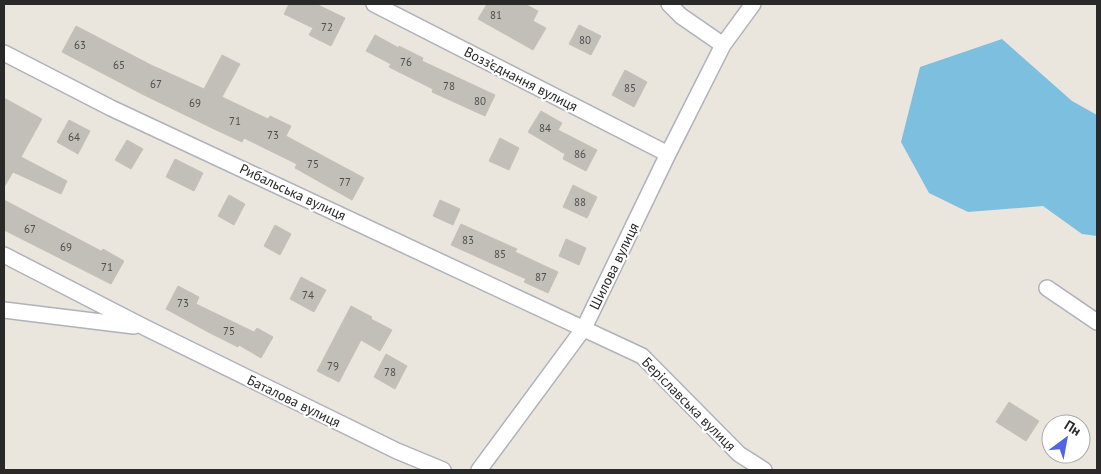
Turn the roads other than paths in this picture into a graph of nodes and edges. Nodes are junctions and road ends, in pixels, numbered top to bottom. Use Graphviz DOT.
graph roads {
  1 [pos="374,4"];
  2 [pos="669,4"];
  3 [pos="753,4"];
  4 [pos="723,45"];
  5 [pos="4,53"];
  6 [pos="668,154"];
  7 [pos="4,255"];
  8 [pos="1047,288"];
  9 [pos="4,310"];
  10 [pos="1097,322"];
  11 [pos="146,328"];
  12 [pos="584,328"];
  13 [pos="443,470"];
  14 [pos="479,470"];
  15 [pos="764,470"];
  1 -- 6 [label="street, Возз’єднання вулиця"];
  2 -- 4 [label="street"];
  3 -- 4 [label="street, Шилова вулиця"];
  4 -- 6 [label="street, Шилова вулиця"];
  5 -- 12 [label="street, Рибальська вулиця"];
  6 -- 12 [label="street, Шилова вулиця"];
  7 -- 11 [label="street, Баталова вулиця"];
  8 -- 10 [label="street"];
  9 -- 11 [label="street, Баталова вулиця"];
  11 -- 13 [label="street, Баталова вулиця"];
  12 -- 14 [label="street, Шилова вулиця"];
  12 -- 15 [label="street, Беріславська вулиця"];
}
